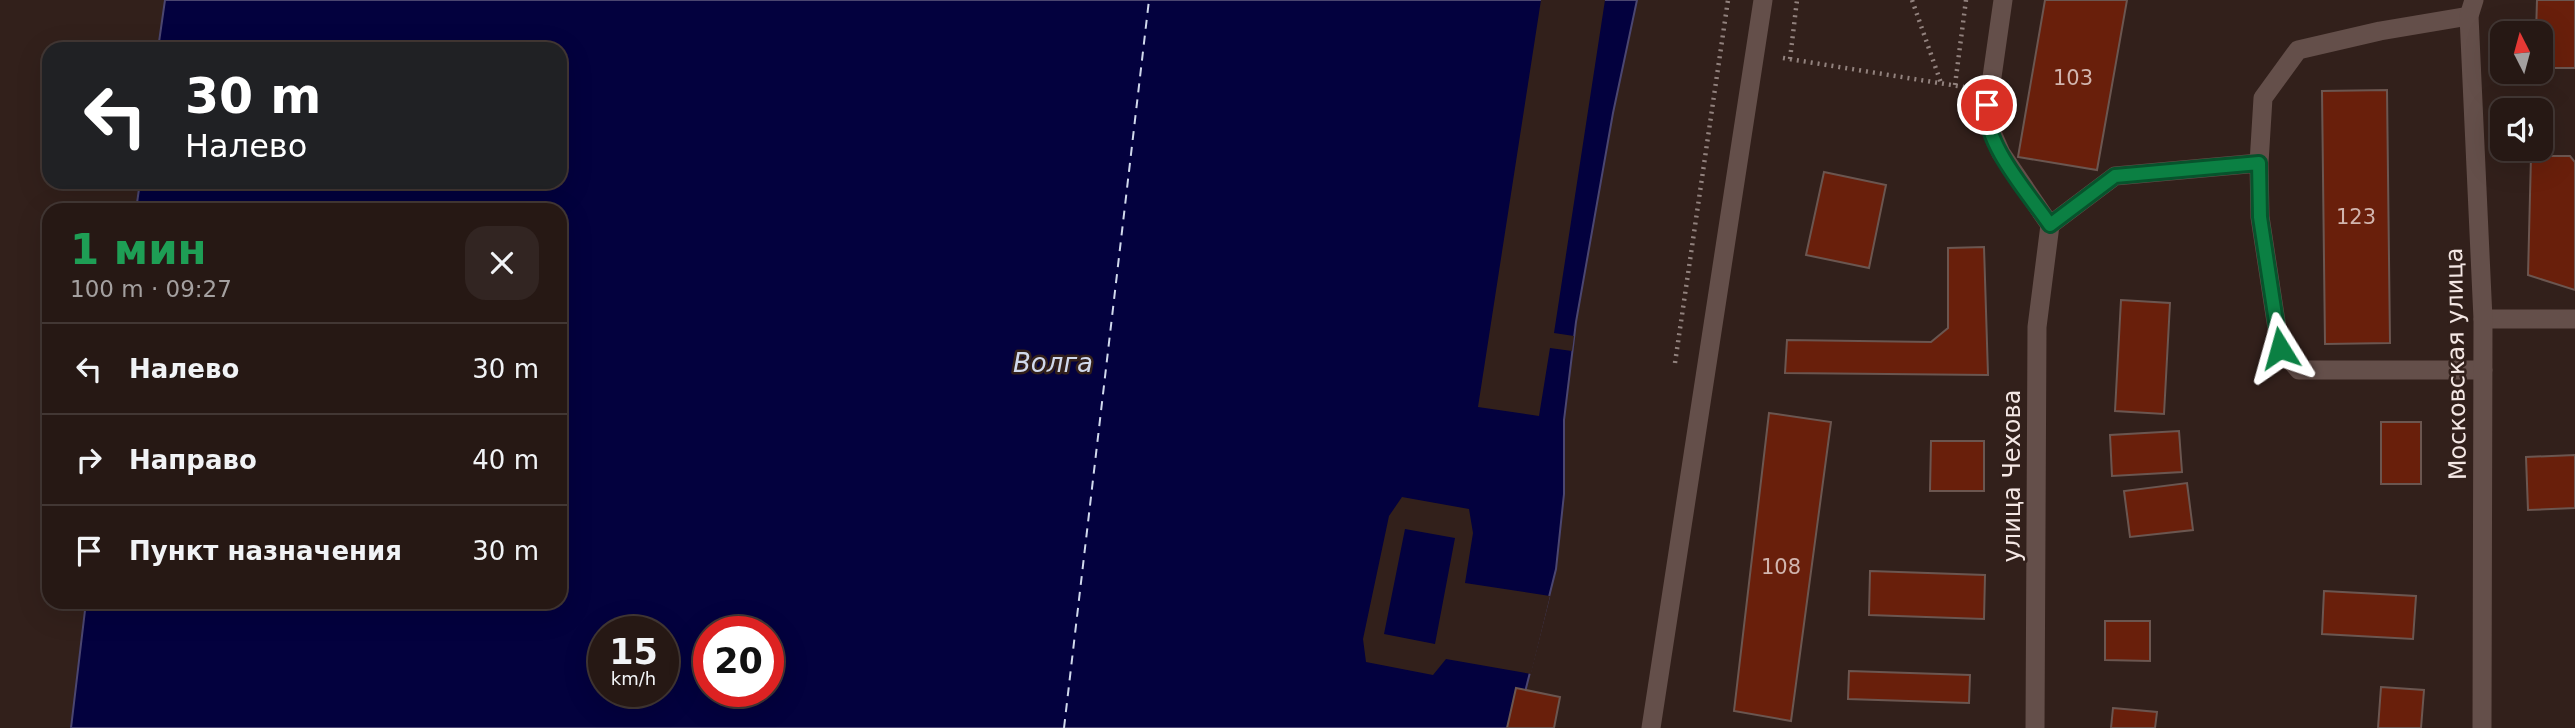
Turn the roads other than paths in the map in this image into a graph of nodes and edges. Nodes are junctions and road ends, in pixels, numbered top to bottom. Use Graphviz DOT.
graph roads {
  1 [pos="1763,0"];
  2 [pos="2003,0"];
  3 [pos="2471,8"];
  4 [pos="2259,163"];
  5 [pos="2050,225"];
  6 [pos="2483,319"];
  7 [pos="2575,319"];
  8 [pos="2483,370"];
  9 [pos="1651,728"];
  10 [pos="2035,728"];
  11 [pos="2482,728"];
  1 -- 9 [label="street"];
  2 -- 5 [label="street"];
  3 -- 4 [label="street"];
  3 -- 6 [label="street, Московская улица"];
  4 -- 5 [label="street"];
  4 -- 8 [label="street"];
  5 -- 10 [label="street, улица Чехова"];
  6 -- 7 [label="street"];
  6 -- 8 [label="street, Московская улица"];
  8 -- 11 [label="street, Московская улица"];
}
